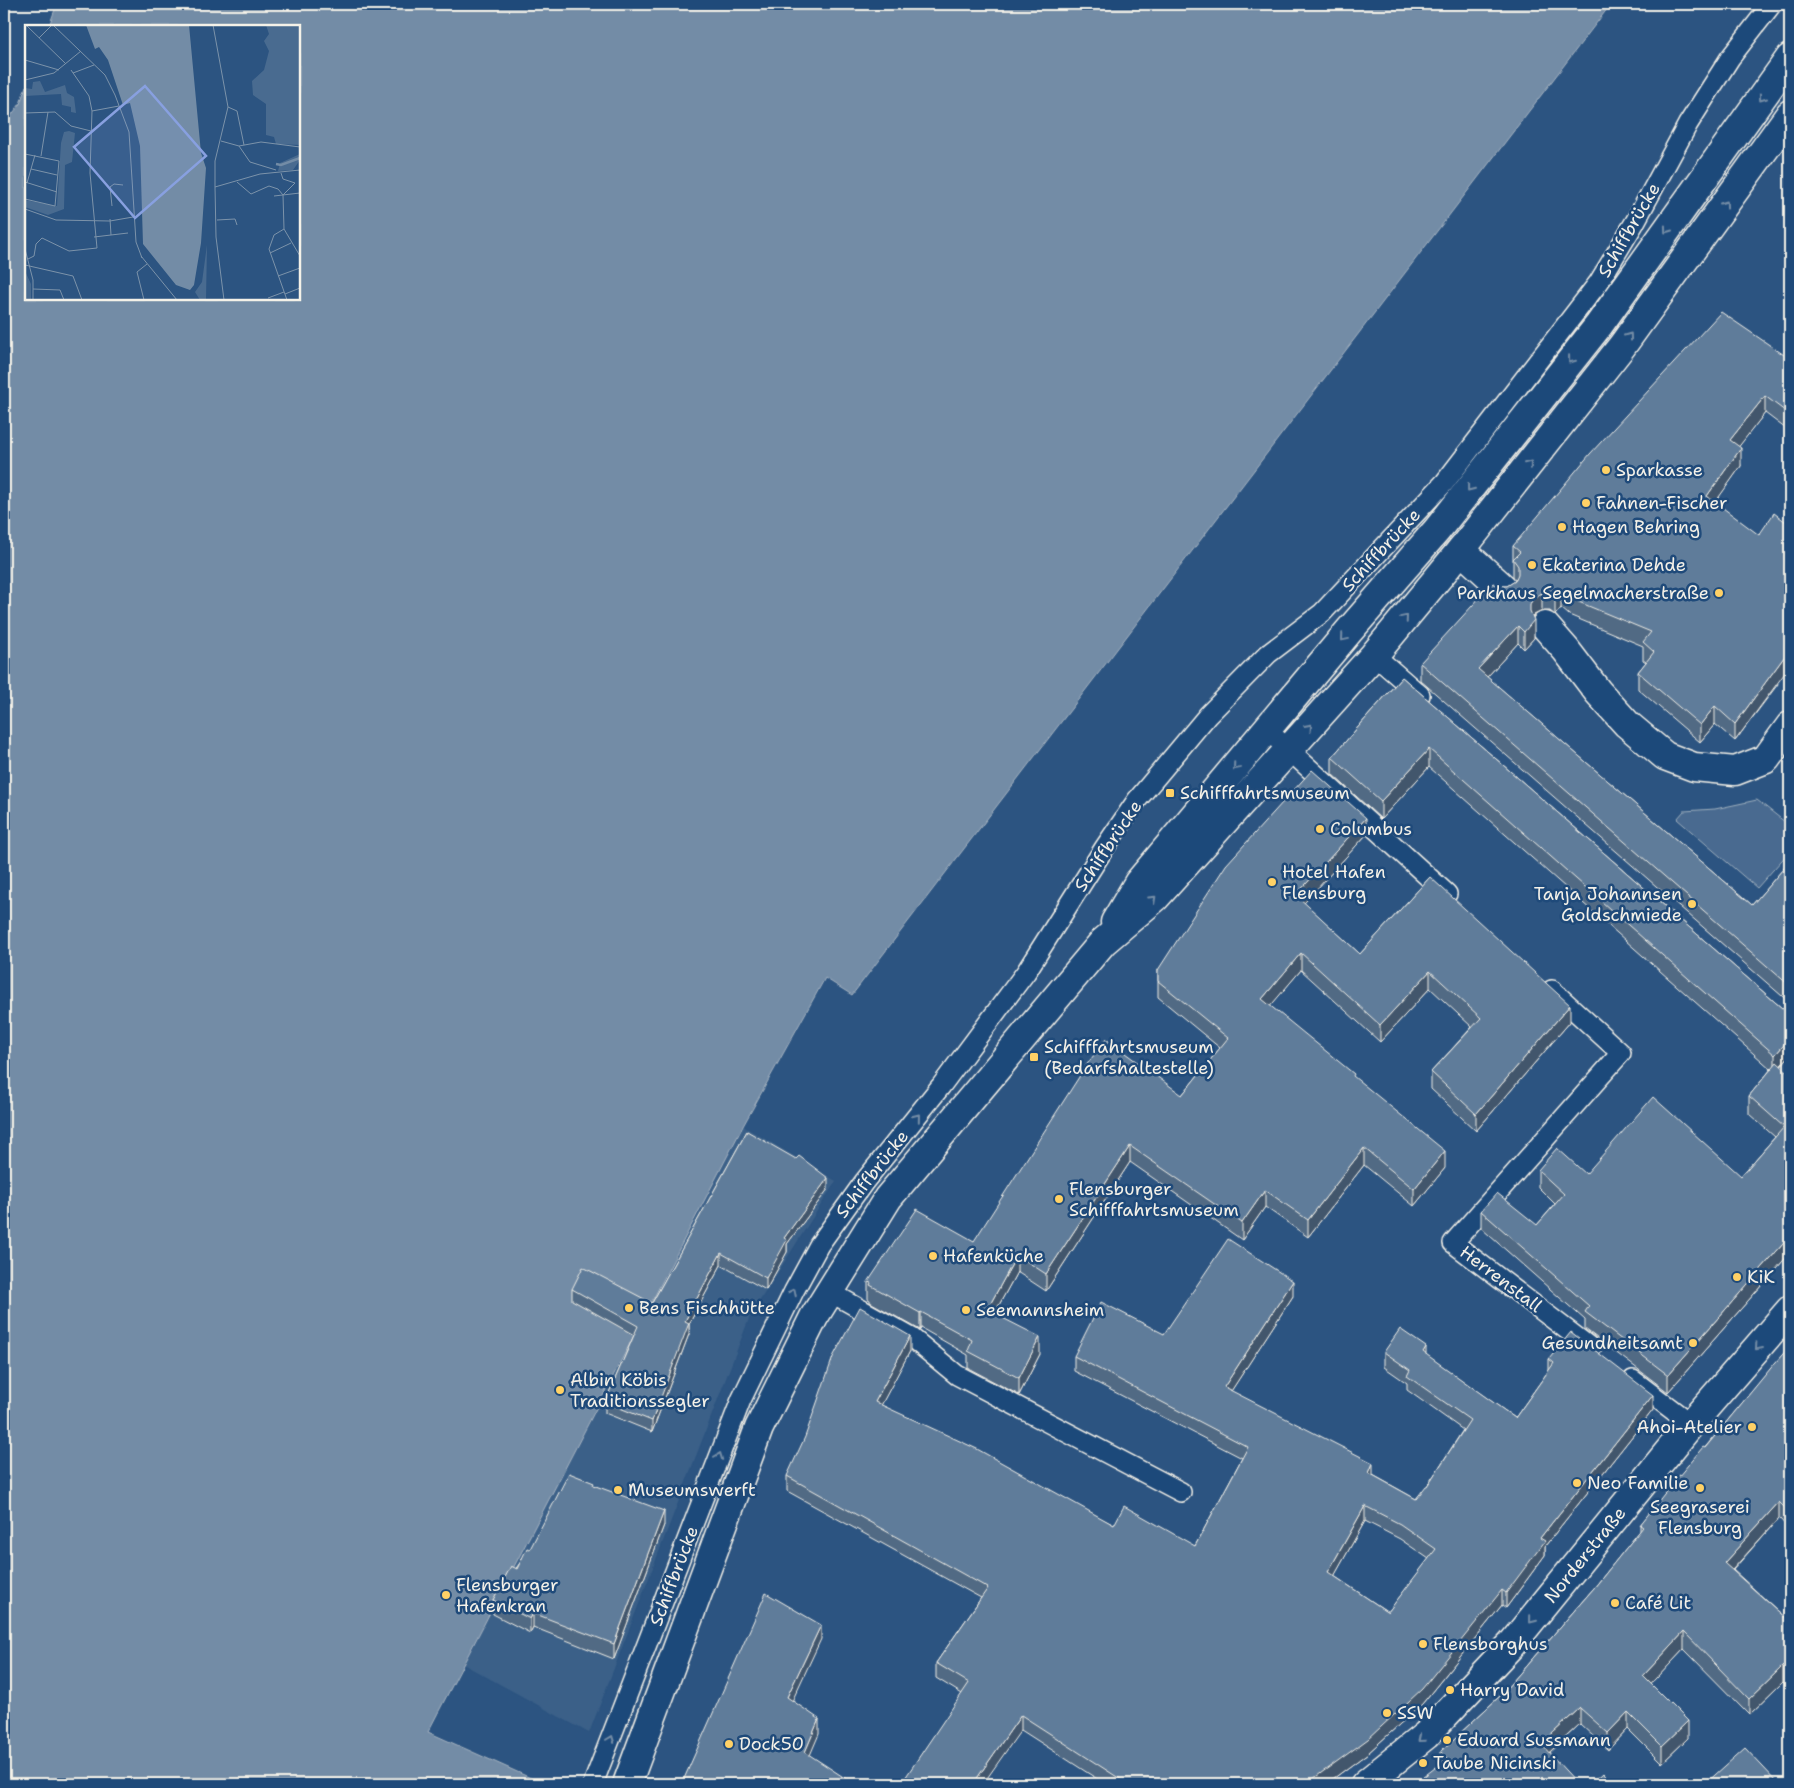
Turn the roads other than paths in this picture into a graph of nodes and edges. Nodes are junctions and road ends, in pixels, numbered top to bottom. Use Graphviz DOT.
graph roads {
  1 [pos="1772,4"];
  2 [pos="1790,58"];
  3 [pos="1790,114"];
  4 [pos="1461,550"];
  5 [pos="1503,588"];
  6 [pos="1545,626"];
  7 [pos="1374,655"];
  8 [pos="1431,705"];
  9 [pos="1790,726"];
  10 [pos="1267,730"];
  11 [pos="1289,749"];
  12 [pos="1462,908"];
  13 [pos="1103,942"];
  14 [pos="1542,980"];
  15 [pos="830,1292"];
  16 [pos="1790,1310"];
  17 [pos="1604,1358"];
  18 [pos="1620,1370"];
  19 [pos="1691,1424"];
  20 [pos="1180,1492"];
  21 [pos="593,1784"];
  22 [pos="627,1784"];
  23 [pos="1365,1784"];
  21 -- 1 [label="lane, Schiffbrücke, one-way"];
  2 -- 10 [label="main road, Schiffbrücke, one-way"];
  4 -- 3 [label="main road, Schiffbrücke, one-way"];
  4 -- 5 [label="main road"];
  7 -- 4 [label="main road, Schiffbrücke, one-way"];
  6 -- 9 [label="main road"];
  7 -- 8 [label="lane"];
  11 -- 7 [label="main road, Schiffbrücke, one-way"];
  10 -- 11 [label="lane"];
  10 -- 13 [label="main road, Schiffbrücke, one-way"];
  11 -- 12 [label="lane"];
  13 -- 11 [label="main road, Schiffbrücke, one-way"];
  13 -- 15 [label="main road, Schiffbrücke"];
  14 -- 17 [label="lane, Herrenstall"];
  15 -- 20 [label="lane"];
  15 -- 22 [label="main road, Schiffbrücke"];
  16 -- 19 [label="main road, Norderstraße, one-way"];
  18 -- 19 [label="lane"];
  19 -- 23 [label="main road, Norderstraße, one-way"];
}
